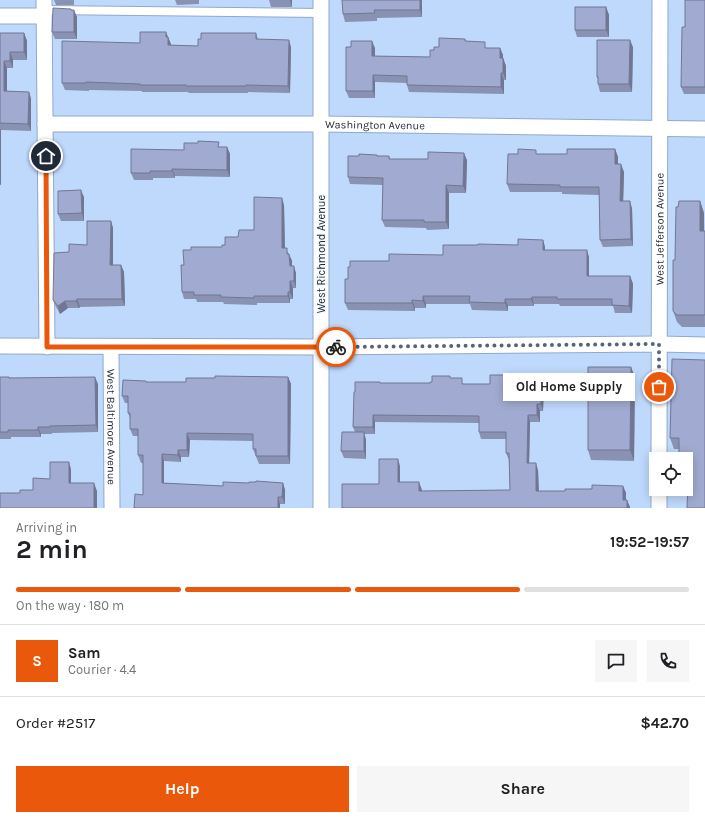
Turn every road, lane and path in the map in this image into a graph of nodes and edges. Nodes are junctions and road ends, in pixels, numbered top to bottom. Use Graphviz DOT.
graph roads {
  1 [pos="660,0"];
  2 [pos="322,7"];
  3 [pos="44,8"];
  4 [pos="0,16"];
  5 [pos="45,124"];
  6 [pos="321,124"];
  7 [pos="660,129"];
  8 [pos="705,129"];
  9 [pos="659,344"];
  10 [pos="705,345"];
  11 [pos="0,346"];
  12 [pos="47,347"];
  13 [pos="111,347"];
  14 [pos="321,347"];
  15 [pos="659,452"];
  16 [pos="659,496"];
  17 [pos="112,508"];
  18 [pos="321,508"];
  19 [pos="659,508"];
  1 -- 7 [label="street, West Jefferson Avenue"];
  2 -- 3 [label="lane"];
  2 -- 6 [label="street, West Richmond Avenue"];
  3 -- 4 [label="street"];
  3 -- 5 [label="street"];
  5 -- 6 [label="street, Washington Avenue"];
  5 -- 12 [label="street"];
  6 -- 7 [label="street, Washington Avenue"];
  6 -- 14 [label="street, West Richmond Avenue"];
  7 -- 8 [label="street, Washington Avenue"];
  7 -- 9 [label="street, West Jefferson Avenue"];
  9 -- 10 [label="street"];
  9 -- 14 [label="street"];
  9 -- 15 [label="street, West Jefferson Avenue"];
  11 -- 12 [label="street"];
  12 -- 13 [label="street"];
  13 -- 14 [label="street"];
  13 -- 17 [label="street, West Baltimore Avenue"];
  14 -- 18 [label="street, West Richmond Avenue"];
  16 -- 19 [label="street"];
}
